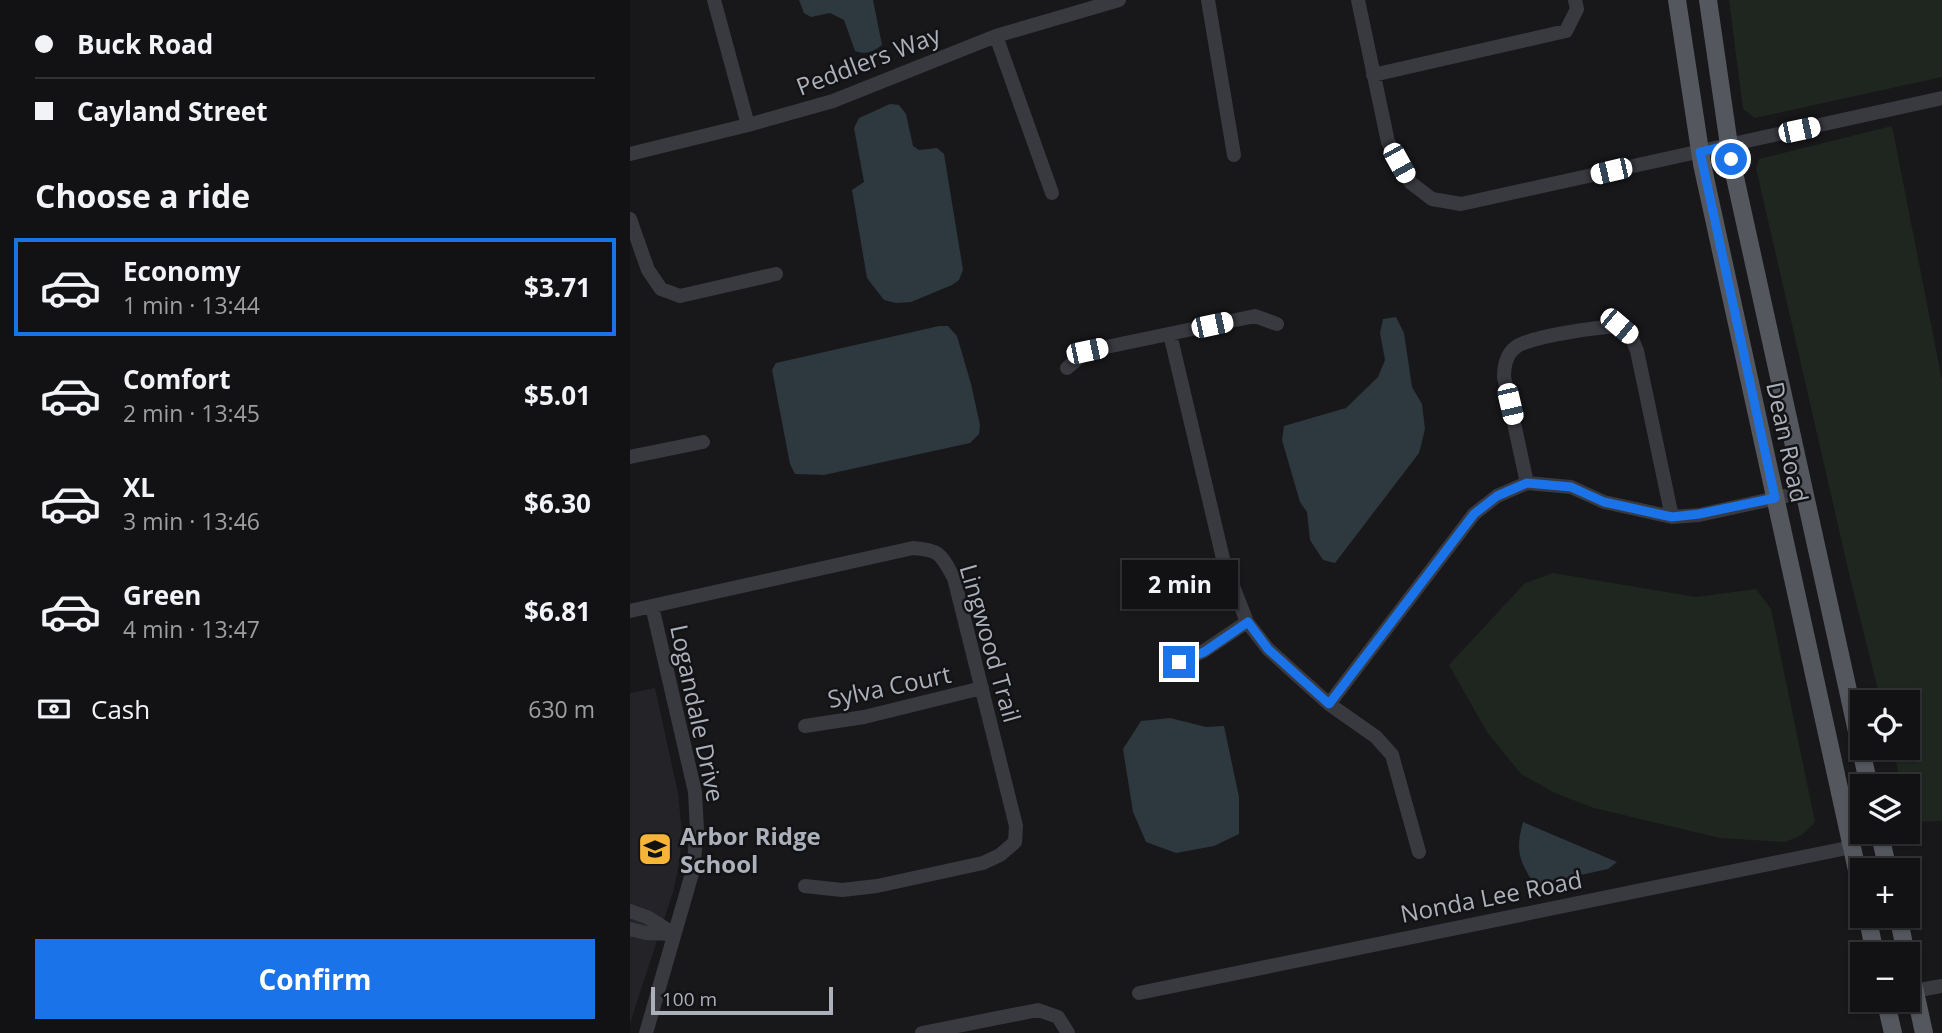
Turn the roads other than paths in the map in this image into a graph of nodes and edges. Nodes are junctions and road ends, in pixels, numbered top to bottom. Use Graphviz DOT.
graph roads {
  1 [pos="714,0"];
  2 [pos="1119,0"];
  3 [pos="1208,0"];
  4 [pos="1358,0"];
  5 [pos="1575,0"];
  6 [pos="1677,0"];
  7 [pos="1707,0"];
  8 [pos="996,36"];
  9 [pos="1373,75"];
  10 [pos="1942,98"];
  11 [pos="748,125"];
  12 [pos="1729,145"];
  13 [pos="1700,152"];
  14 [pos="630,154"];
  15 [pos="1234,155"];
  16 [pos="1052,193"];
  17 [pos="630,219"];
  18 [pos="776,274"];
  19 [pos="1277,324"];
  20 [pos="1170,334"];
  21 [pos="1067,368"];
  22 [pos="703,442"];
  23 [pos="630,457"];
  24 [pos="1527,483"];
  25 [pos="1804,492"];
  26 [pos="1775,498"];
  27 [pos="1672,517"];
  28 [pos="652,606"];
  29 [pos="630,611"];
  30 [pos="1248,622"];
  31 [pos="1179,662"];
  32 [pos="982,688"];
  33 [pos="1329,704"];
  34 [pos="806,726"];
  35 [pos="1866,774"];
  36 [pos="1852,847"];
  37 [pos="1419,852"];
  38 [pos="1854,858"];
  39 [pos="805,886"];
  40 [pos="630,911"];
  41 [pos="630,929"];
  42 [pos="674,934"];
  43 [pos="1942,986"];
  44 [pos="1920,990"];
  45 [pos="1139,993"];
  46 [pos="1888,1012"];
  47 [pos="1917,1012"];
  48 [pos="646,1033"];
  49 [pos="922,1033"];
  50 [pos="1068,1033"];
  51 [pos="1893,1033"];
  52 [pos="1924,1033"];
  1 -- 11 [label="street"];
  2 -- 8 [label="street, Peddlers Way"];
  3 -- 15 [label="street"];
  4 -- 9 [label="street"];
  5 -- 9 [label="street"];
  6 -- 13 [label="main road, Dean Road"];
  7 -- 12 [label="main road, Dean Road"];
  8 -- 11 [label="street, Peddlers Way"];
  8 -- 16 [label="street"];
  9 -- 13 [label="street"];
  10 -- 12 [label="street"];
  11 -- 14 [label="street, Peddlers Way"];
  12 -- 13 [label="street"];
  12 -- 25 [label="main road, Dean Road"];
  13 -- 26 [label="main road, Dean Road"];
  17 -- 18 [label="street"];
  19 -- 20 [label="street"];
  20 -- 21 [label="street"];
  20 -- 30 [label="street"];
  22 -- 23 [label="street"];
  24 -- 27 [label="street"];
  24 -- 27 [label="street"];
  24 -- 33 [label="street"];
  25 -- 26 [label="street"];
  25 -- 35 [label="main road, Dean Road"];
  26 -- 27 [label="street"];
  26 -- 36 [label="main road, Dean Road"];
  28 -- 29 [label="street, Lingwood Trail"];
  28 -- 32 [label="street, Lingwood Trail"];
  28 -- 42 [label="street, Logandale Drive"];
  30 -- 31 [label="street"];
  30 -- 33 [label="street"];
  32 -- 34 [label="street, Sylva Court"];
  32 -- 39 [label="street, Lingwood Trail"];
  33 -- 37 [label="street"];
  36 -- 38 [label="main road, Dean Road"];
  36 -- 45 [label="street, Nonda Lee Road"];
  40 -- 42 [label="street"];
  41 -- 42 [label="street"];
  42 -- 48 [label="street, Logandale Drive"];
  43 -- 44 [label="street"];
  46 -- 51 [label="main road"];
  47 -- 52 [label="main road"];
  49 -- 50 [label="street"];
}
